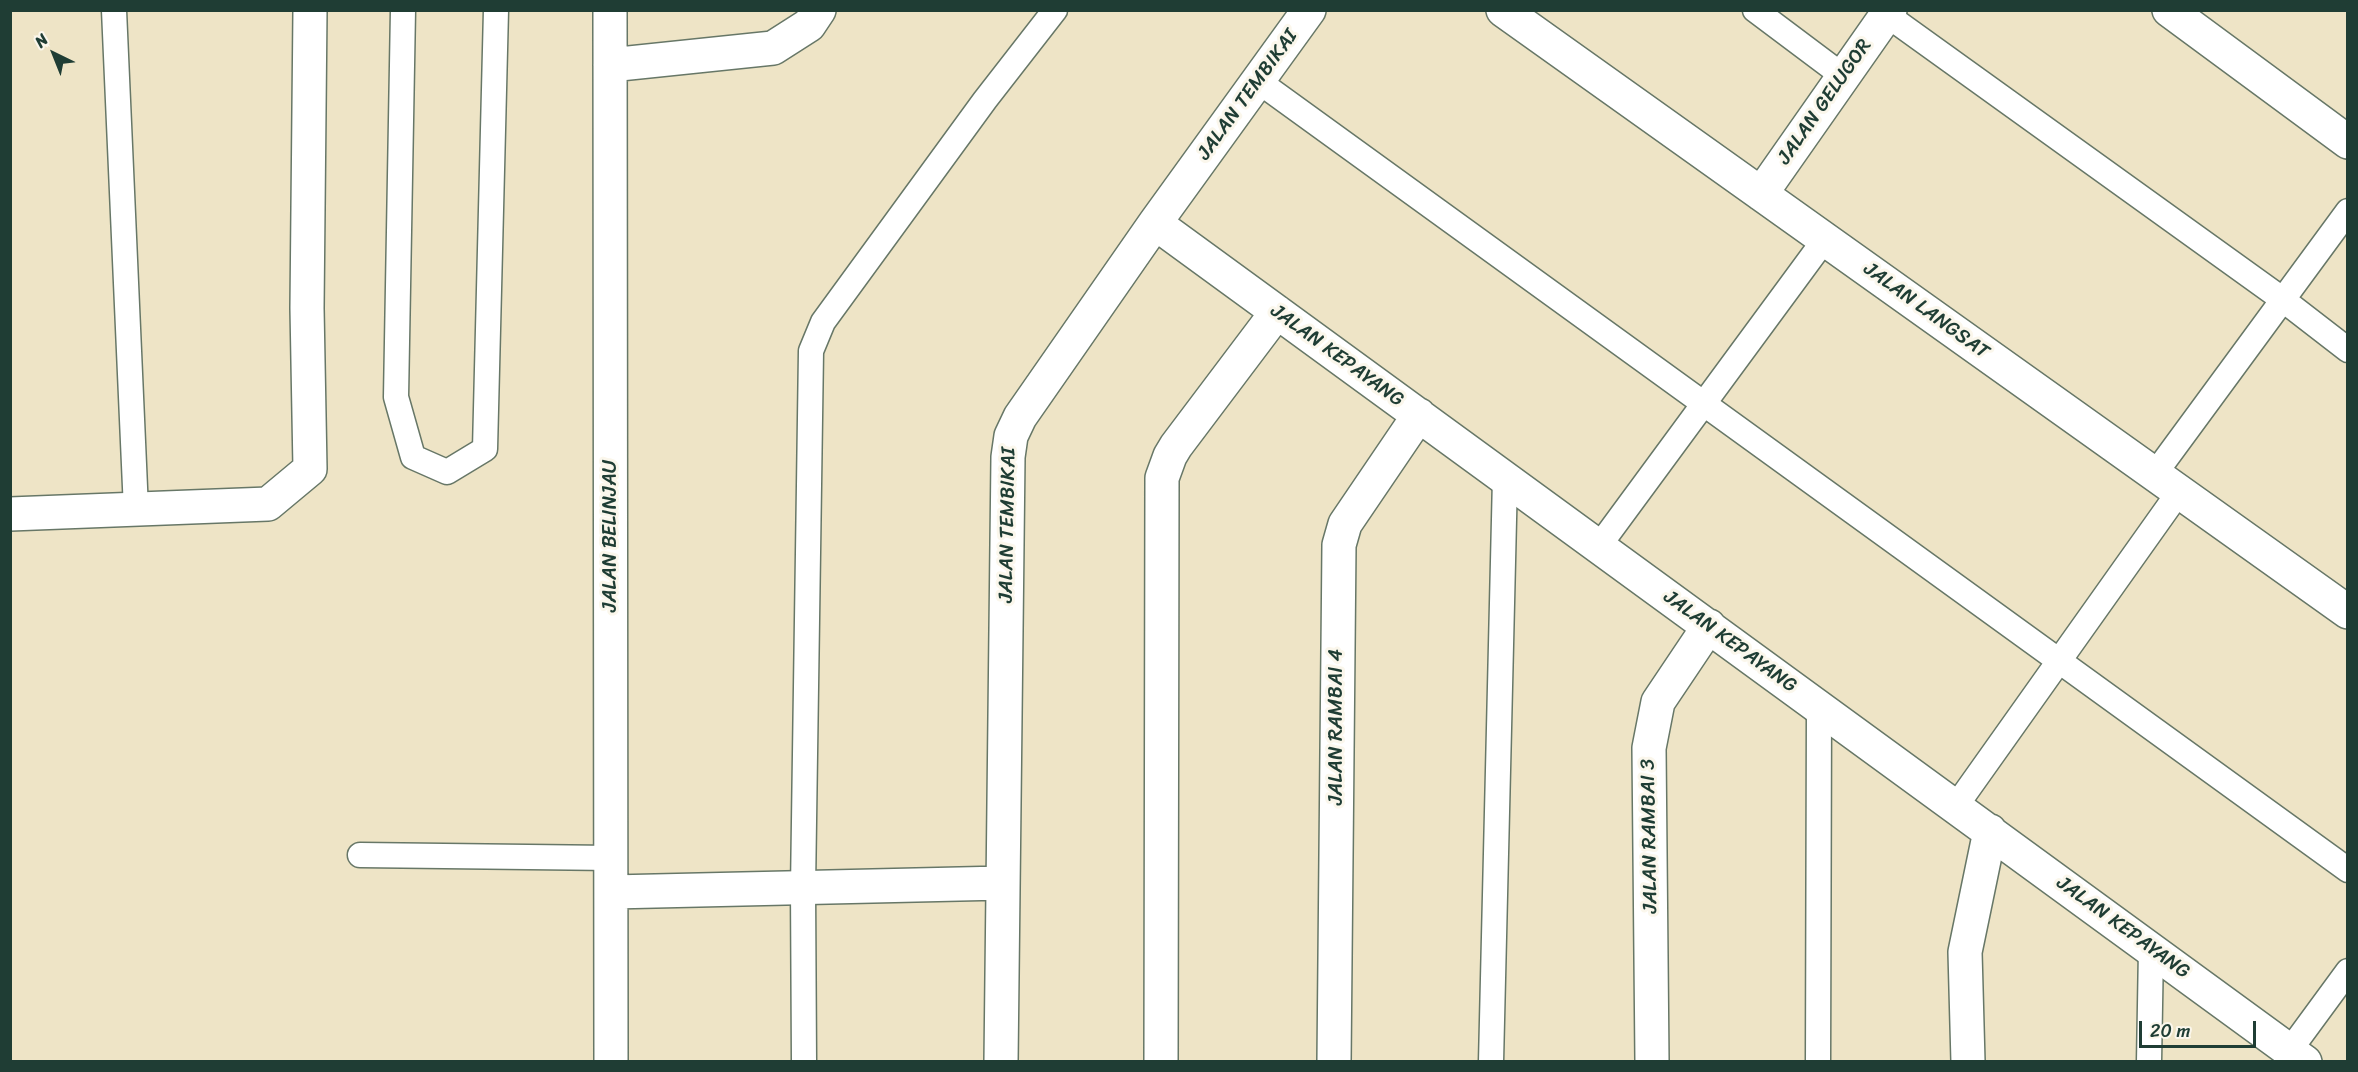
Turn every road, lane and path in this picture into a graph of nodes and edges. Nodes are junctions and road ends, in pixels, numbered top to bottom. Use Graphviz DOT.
graph roads {
  1 [pos="114,10"];
  2 [pos="310,10"];
  3 [pos="403,10"];
  4 [pos="496,10"];
  5 [pos="610,10"];
  6 [pos="819,10"];
  7 [pos="1055,10"];
  8 [pos="1310,10"];
  9 [pos="1503,10"];
  10 [pos="1755,10"];
  11 [pos="2169,10"];
  12 [pos="1888,13"];
  13 [pos="610,66"];
  14 [pos="1843,76"];
  15 [pos="1258,81"];
  16 [pos="2348,142"];
  17 [pos="1761,194"];
  18 [pos="2348,211"];
  19 [pos="1155,223"];
  20 [pos="1825,240"];
  21 [pos="2282,299"];
  22 [pos="1277,312"];
  23 [pos="2348,350"];
  24 [pos="1702,403"];
  25 [pos="1419,415"];
  26 [pos="1505,478"];
  27 [pos="2167,483"];
  28 [pos="136,510"];
  29 [pos="10,514"];
  30 [pos="1599,546"];
  31 [pos="2348,612"];
  32 [pos="1709,626"];
  33 [pos="2059,661"];
  34 [pos="1819,707"];
  35 [pos="1956,806"];
  36 [pos="1990,831"];
  37 [pos="360,855"];
  38 [pos="612,858"];
  39 [pos="2348,870"];
  40 [pos="1003,883"];
  41 [pos="803,888"];
  42 [pos="612,892"];
  43 [pos="2151,949"];
  44 [pos="2348,971"];
  45 [pos="2298,1056"];
  46 [pos="611,1062"];
  47 [pos="804,1062"];
  48 [pos="1001,1062"];
  49 [pos="1161,1062"];
  50 [pos="1334,1062"];
  51 [pos="1491,1062"];
  52 [pos="1652,1062"];
  53 [pos="1818,1062"];
  54 [pos="1968,1062"];
  55 [pos="2149,1062"];
  1 -- 28 [label="lane"];
  2 -- 28 [label="street"];
  3 -- 4 [label="lane"];
  5 -- 13 [label="street, JALAN BELINJAU"];
  6 -- 13 [label="street"];
  7 -- 41 [label="lane"];
  8 -- 15 [label="street, JALAN TEMBIKAI"];
  9 -- 17 [label="street, JALAN LANGSAT"];
  10 -- 14 [label="lane"];
  11 -- 16 [label="street"];
  12 -- 14 [label="street, JALAN GELUGOR"];
  12 -- 21 [label="lane"];
  13 -- 38 [label="street, JALAN BELINJAU"];
  14 -- 17 [label="street, JALAN GELUGOR"];
  15 -- 19 [label="street, JALAN TEMBIKAI"];
  15 -- 24 [label="lane"];
  17 -- 20 [label="street, JALAN LANGSAT"];
  18 -- 21 [label="lane"];
  19 -- 22 [label="street, JALAN KEPAYANG"];
  19 -- 40 [label="street, JALAN TEMBIKAI"];
  20 -- 24 [label="lane"];
  20 -- 27 [label="street, JALAN LANGSAT"];
  21 -- 23 [label="lane"];
  21 -- 27 [label="lane"];
  22 -- 25 [label="street, JALAN KEPAYANG"];
  22 -- 49 [label="street"];
  24 -- 30 [label="lane"];
  24 -- 33 [label="lane"];
  25 -- 26 [label="street, JALAN KEPAYANG"];
  25 -- 50 [label="street, JALAN RAMBAI 4"];
  26 -- 30 [label="street, JALAN KEPAYANG"];
  26 -- 51 [label="lane"];
  27 -- 31 [label="street, JALAN LANGSAT"];
  27 -- 33 [label="lane"];
  28 -- 29 [label="street"];
  30 -- 32 [label="street, JALAN KEPAYANG"];
  32 -- 34 [label="street, JALAN KEPAYANG"];
  32 -- 52 [label="street, JALAN RAMBAI 3"];
  33 -- 35 [label="lane"];
  33 -- 39 [label="lane"];
  34 -- 35 [label="street, JALAN KEPAYANG"];
  34 -- 53 [label="lane"];
  35 -- 36 [label="street, JALAN KEPAYANG"];
  36 -- 43 [label="street, JALAN KEPAYANG"];
  36 -- 54 [label="street"];
  37 -- 38 [label="lane"];
  38 -- 42 [label="street, JALAN BELINJAU"];
  40 -- 41 [label="street"];
  40 -- 48 [label="street, JALAN TEMBIKAI"];
  41 -- 42 [label="street"];
  41 -- 47 [label="lane"];
  42 -- 46 [label="street, JALAN BELINJAU"];
  43 -- 45 [label="street, JALAN KEPAYANG"];
  43 -- 55 [label="lane"];
  44 -- 45 [label="lane"];
}
